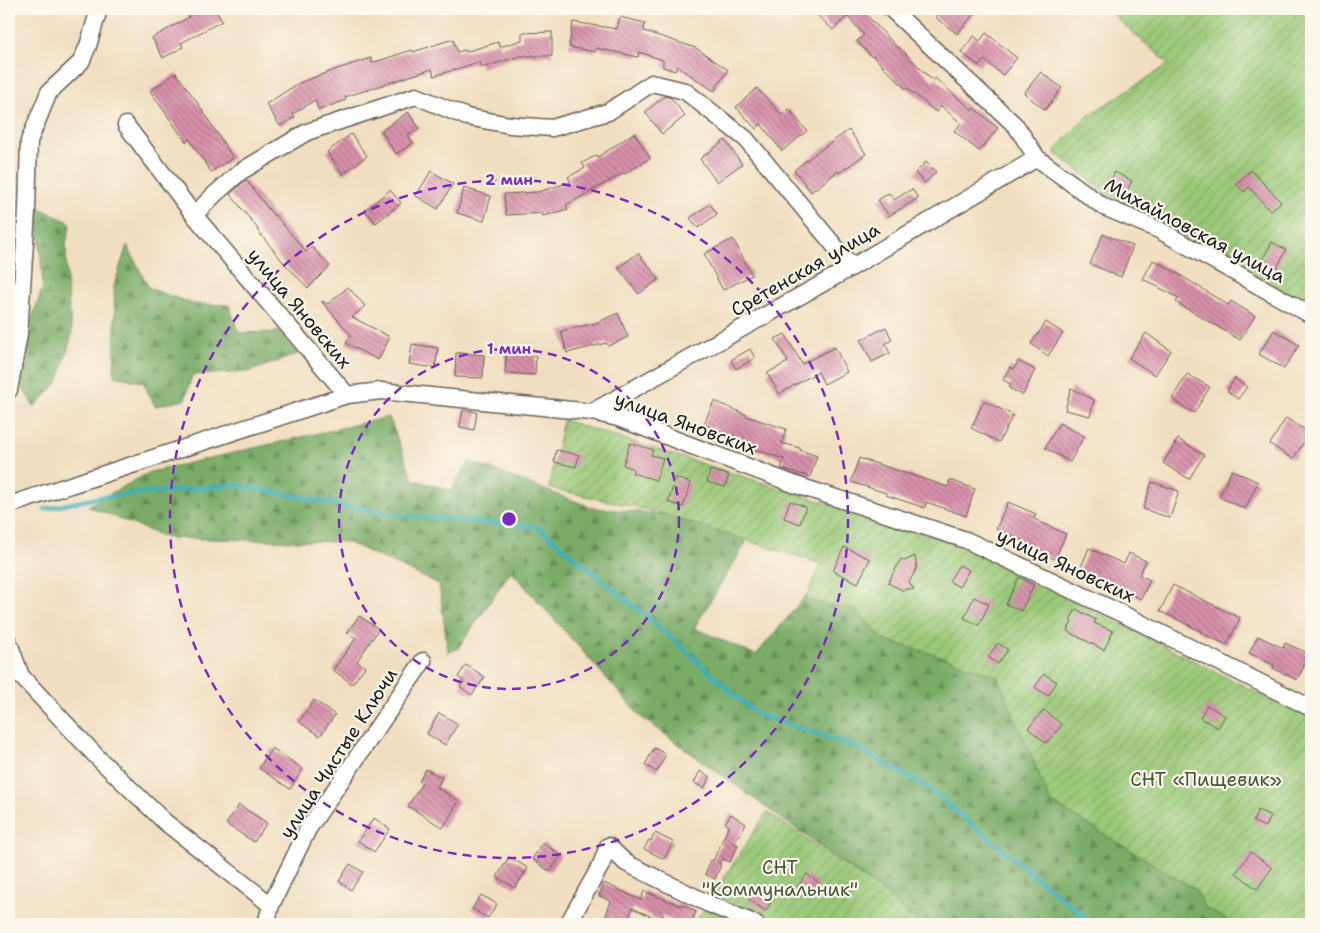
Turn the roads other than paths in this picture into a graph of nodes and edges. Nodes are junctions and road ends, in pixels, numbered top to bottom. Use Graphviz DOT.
graph roads {
  1 [pos="99,9"];
  2 [pos="891,9"];
  3 [pos="126,125"];
  4 [pos="1037,158"];
  5 [pos="194,215"];
  6 [pos="852,266"];
  7 [pos="1311,315"];
  8 [pos="9,390"];
  9 [pos="347,395"];
  10 [pos="592,412"];
  11 [pos="9,505"];
  12 [pos="9,643"];
  13 [pos="424,661"];
  14 [pos="1310,706"];
  15 [pos="271,905"];
  16 [pos="266,924"];
  17 [pos="568,924"];
  18 [pos="756,924"];
  1 -- 8 [label="street"];
  2 -- 4 [label="street, Михайловская улица"];
  3 -- 5 [label="street, улица Яновских"];
  4 -- 6 [label="street, Сретенская улица"];
  4 -- 7 [label="street, Михайловская улица"];
  5 -- 6 [label="street"];
  5 -- 9 [label="street, улица Яновских"];
  6 -- 10 [label="street, Сретенская улица"];
  9 -- 10 [label="street, улица Яновских"];
  9 -- 11 [label="street"];
  10 -- 14 [label="street, улица Яновских"];
  12 -- 15 [label="street"];
  13 -- 15 [label="street, улица Чистые Ключи"];
  15 -- 16 [label="street, улица Чистые Ключи"];
  17 -- 18 [label="street"];
}
